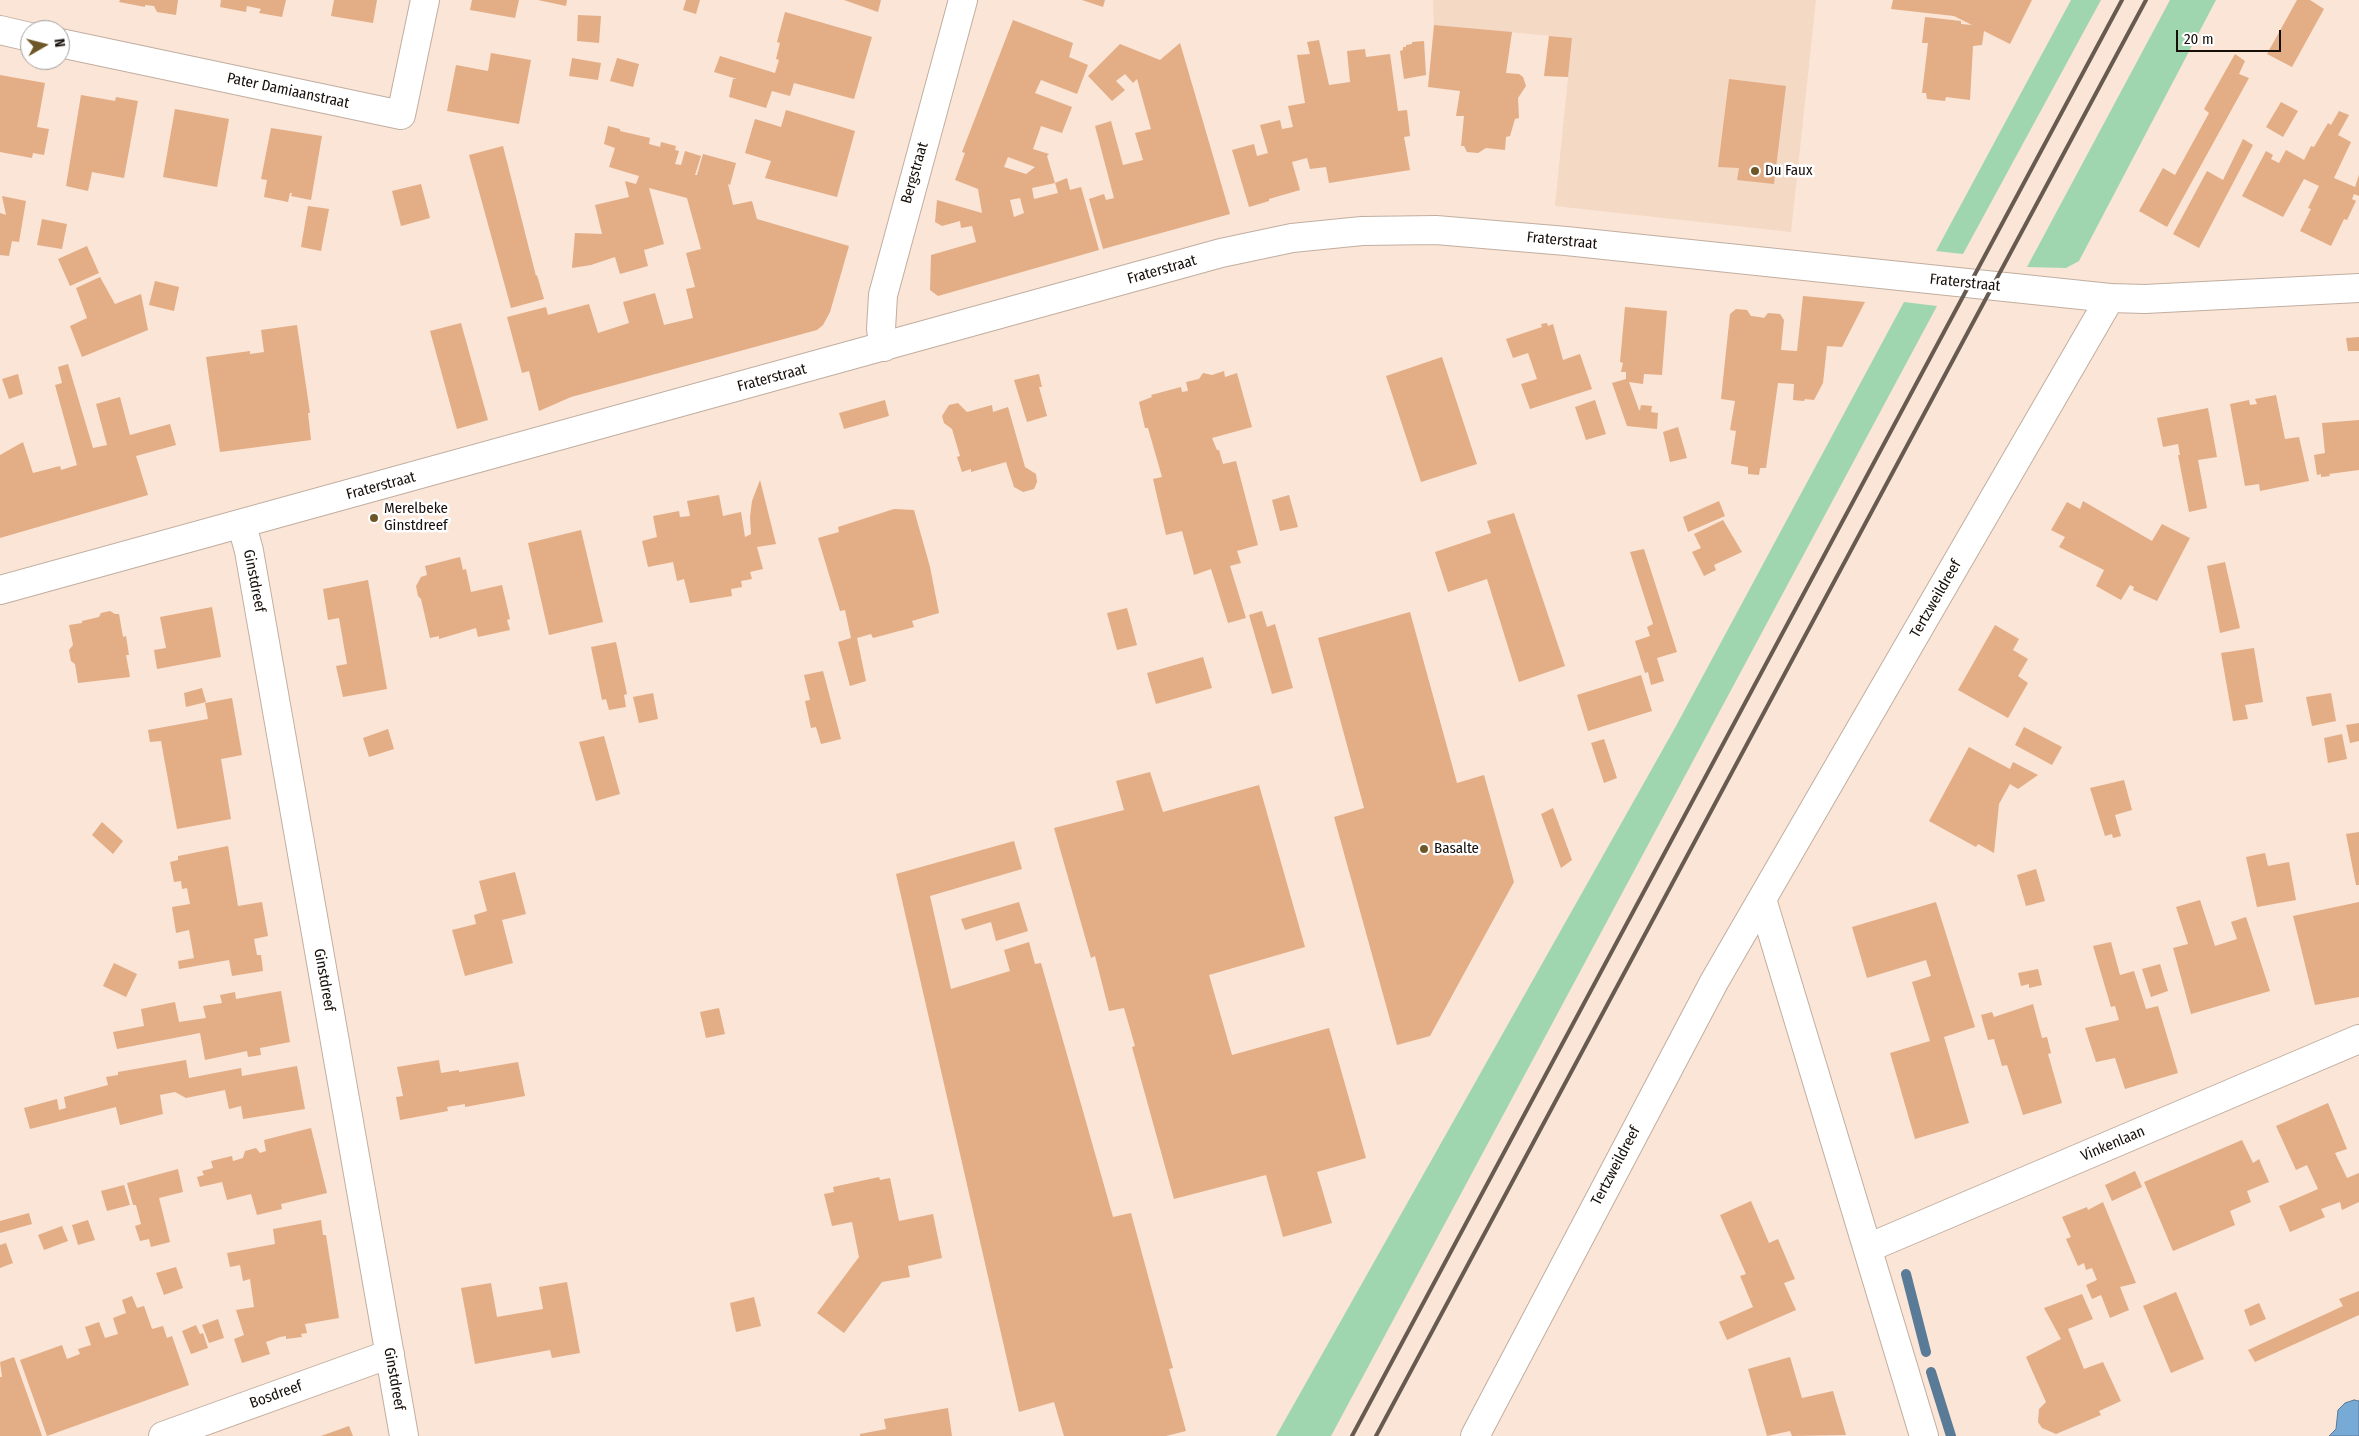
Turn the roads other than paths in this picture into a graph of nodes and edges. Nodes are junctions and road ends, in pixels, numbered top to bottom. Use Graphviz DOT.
graph roads {
  1 [pos="425,0"];
  2 [pos="963,0"];
  3 [pos="0,30"];
  4 [pos="20,35"];
  5 [pos="70,45"];
  6 [pos="2359,288"];
  7 [pos="2110,298"];
  8 [pos="884,347"];
  9 [pos="242,525"];
  10 [pos="0,590"];
  11 [pos="1762,899"];
  12 [pos="2359,1039"];
  13 [pos="1868,1248"];
  14 [pos="390,1354"];
  15 [pos="163,1436"];
  16 [pos="404,1436"];
  17 [pos="1474,1436"];
  18 [pos="1924,1436"];
  1 -- 5 [label="street, Pater Damiaanstraat"];
  2 -- 8 [label="street, Bergstraat"];
  3 -- 4 [label="street"];
  6 -- 7 [label="street, Fraterstraat"];
  7 -- 8 [label="street, Fraterstraat"];
  7 -- 11 [label="street, Tertzweildreef"];
  8 -- 9 [label="street, Fraterstraat"];
  9 -- 10 [label="street, Fraterstraat"];
  9 -- 14 [label="street, Ginstdreef"];
  11 -- 13 [label="street"];
  11 -- 17 [label="street, Tertzweildreef"];
  12 -- 13 [label="street, Vinkenlaan"];
  13 -- 18 [label="street"];
  14 -- 15 [label="street, Bosdreef"];
  14 -- 16 [label="street, Ginstdreef"];
}
